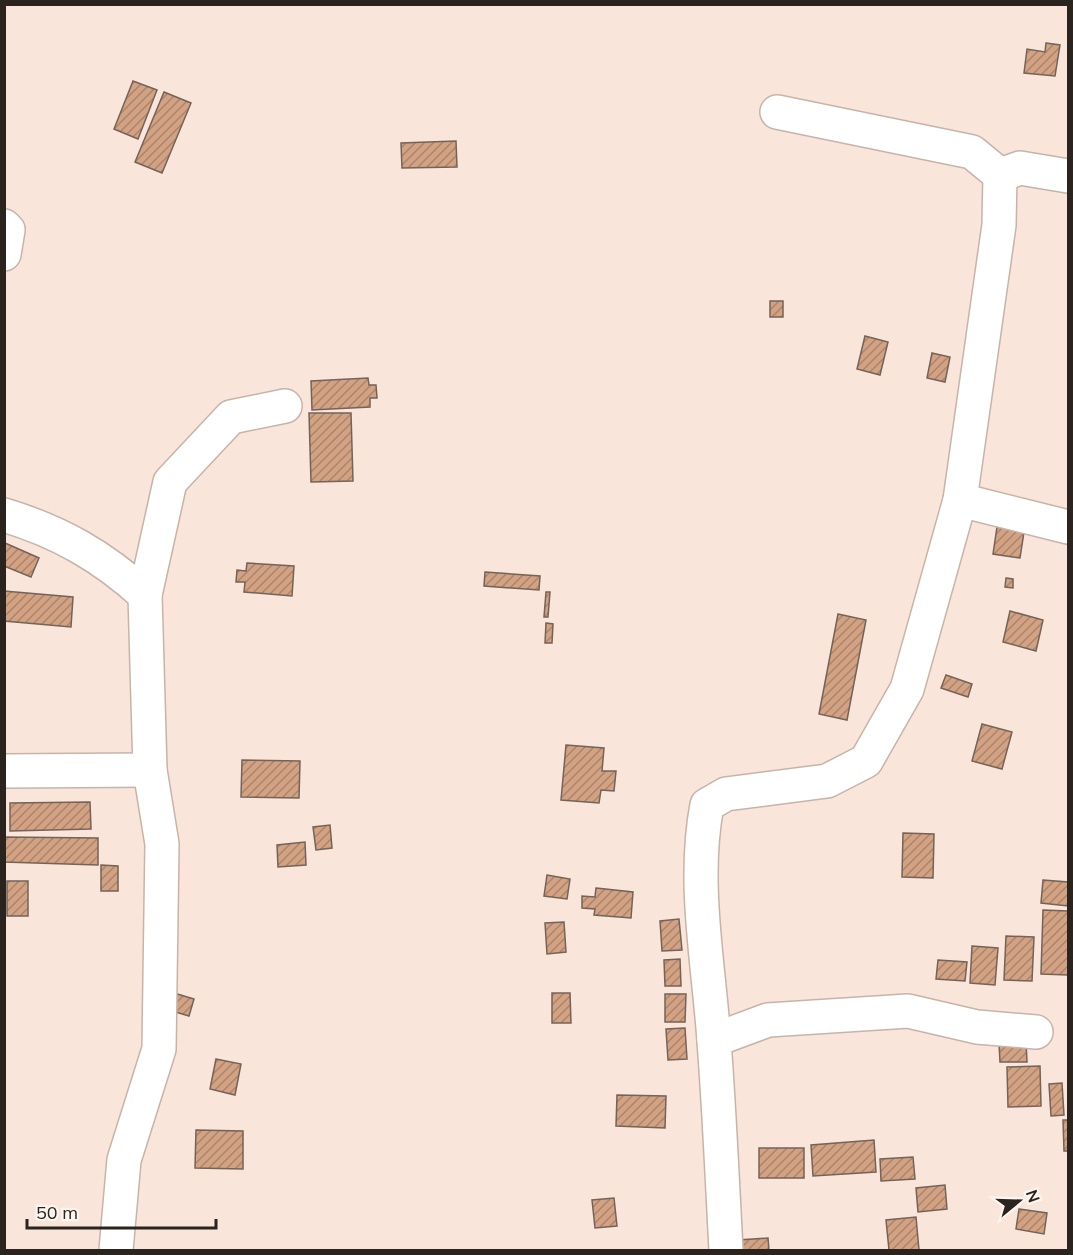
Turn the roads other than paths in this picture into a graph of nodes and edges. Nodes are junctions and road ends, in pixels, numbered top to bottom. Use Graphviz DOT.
graph roads {
  1 [pos="777,112"];
  2 [pos="1000,175"];
  3 [pos="1068,176"];
  4 [pos="4,226"];
  5 [pos="4,254"];
  6 [pos="285,406"];
  7 [pos="960,500"];
  8 [pos="4,515"];
  9 [pos="1068,527"];
  10 [pos="145,595"];
  11 [pos="150,770"];
  12 [pos="4,771"];
  13 [pos="1036,1032"];
  14 [pos="714,1040"];
  15 [pos="116,1251"];
  16 [pos="726,1251"];
  1 -- 2 [label="street"];
  2 -- 3 [label="street"];
  2 -- 7 [label="street"];
  4 -- 5 [label="street"];
  6 -- 10 [label="street"];
  7 -- 9 [label="street"];
  7 -- 14 [label="street"];
  8 -- 10 [label="street"];
  10 -- 11 [label="street"];
  11 -- 12 [label="street"];
  11 -- 15 [label="street"];
  13 -- 14 [label="street"];
  14 -- 16 [label="street"];
}
